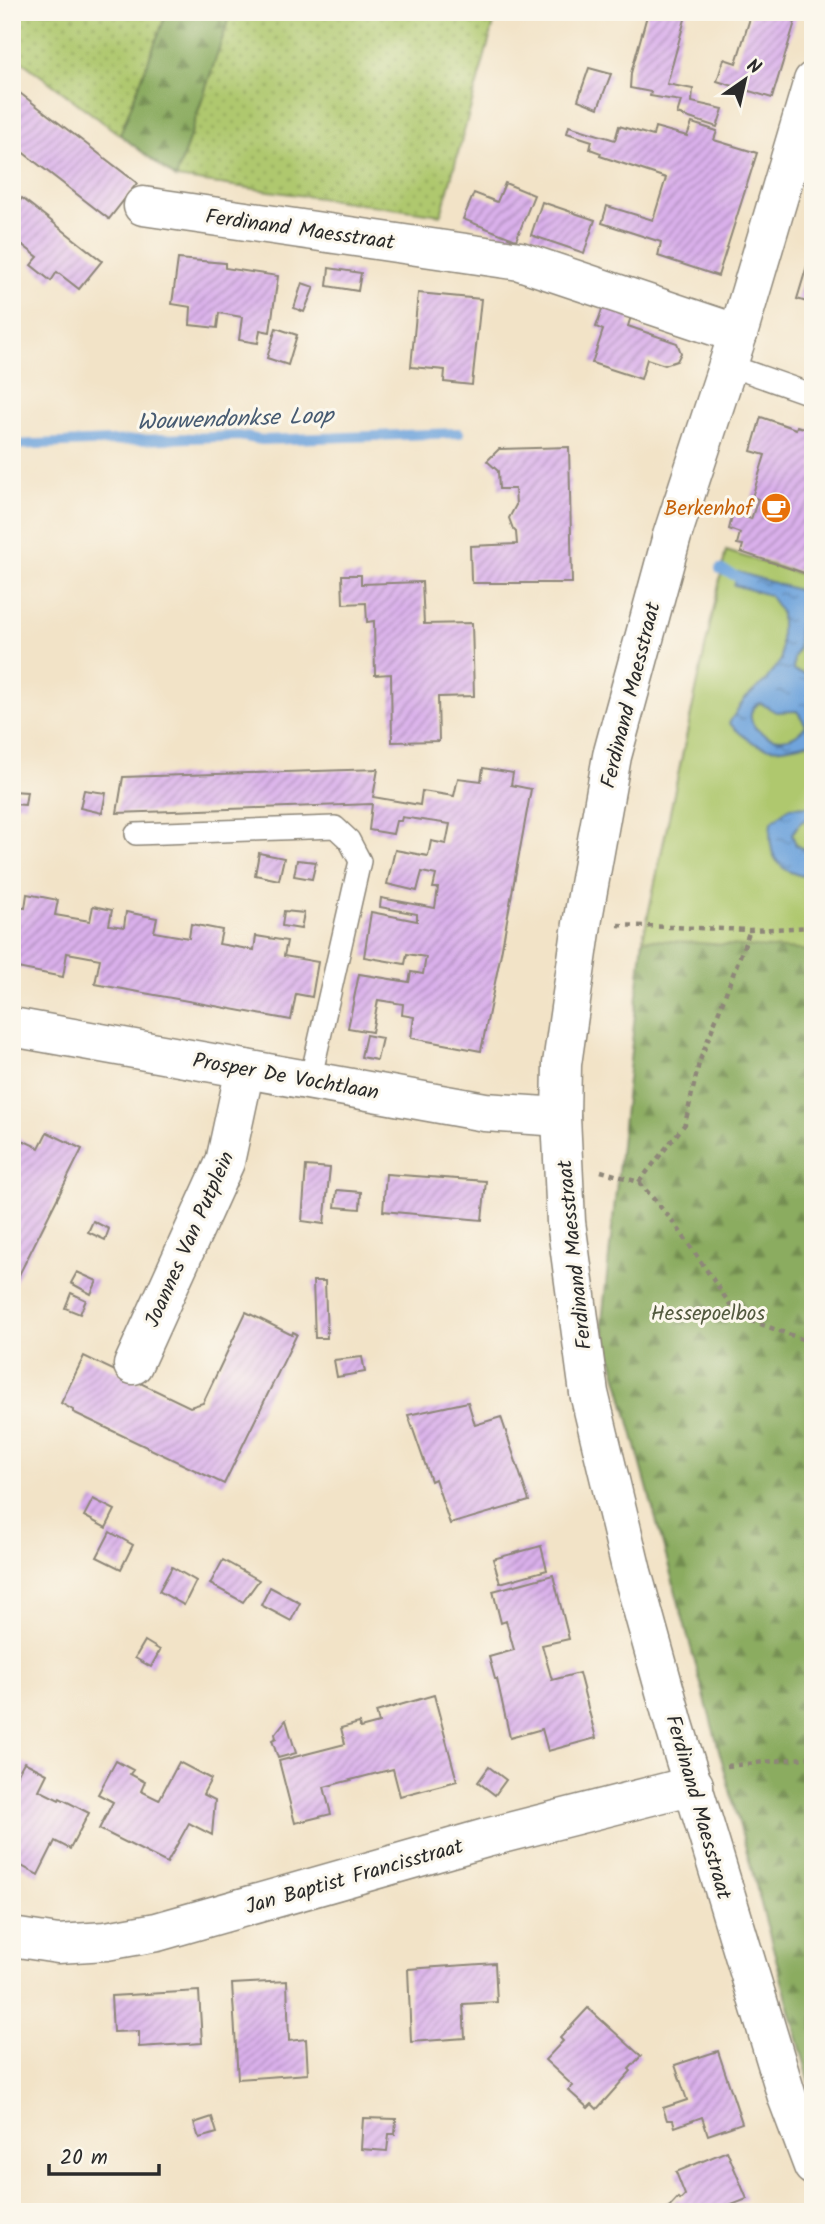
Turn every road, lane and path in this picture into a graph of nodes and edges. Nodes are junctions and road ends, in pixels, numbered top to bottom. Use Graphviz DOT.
graph roads {
  1 [pos="813,81"];
  2 [pos="143,206"];
  3 [pos="733,350"];
  4 [pos="813,395"];
  5 [pos="136,834"];
  6 [pos="582,924"];
  7 [pos="813,927"];
  8 [pos="750,930"];
  9 [pos="12,1027"];
  10 [pos="245,1069"];
  11 [pos="310,1080"];
  12 [pos="561,1117"];
  13 [pos="564,1160"];
  14 [pos="639,1182"];
  15 [pos="813,1343"];
  16 [pos="133,1365"];
  17 [pos="813,1757"];
  18 [pos="694,1785"];
  19 [pos="12,1937"];
  20 [pos="813,2166"];
  1 -- 3 [label="street, Ferdinand Maesstraat"];
  2 -- 3 [label="street, Ferdinand Maesstraat"];
  3 -- 4 [label="lane"];
  3 -- 6 [label="street, Ferdinand Maesstraat"];
  5 -- 11 [label="lane"];
  6 -- 8 [label="path"];
  6 -- 12 [label="street, Ferdinand Maesstraat"];
  7 -- 8 [label="path"];
  8 -- 14 [label="path"];
  9 -- 10 [label="street, Prosper De Vochtlaan"];
  10 -- 11 [label="street, Prosper De Vochtlaan"];
  10 -- 16 [label="street, Joannes Van Putplein"];
  11 -- 12 [label="street, Prosper De Vochtlaan"];
  12 -- 13 [label="street, Ferdinand Maesstraat"];
  13 -- 14 [label="path"];
  13 -- 18 [label="street, Ferdinand Maesstraat"];
  14 -- 15 [label="path"];
  17 -- 18 [label="path"];
  18 -- 19 [label="street, Jan Baptist Francisstraat"];
  18 -- 20 [label="street, Ferdinand Maesstraat"];
}
